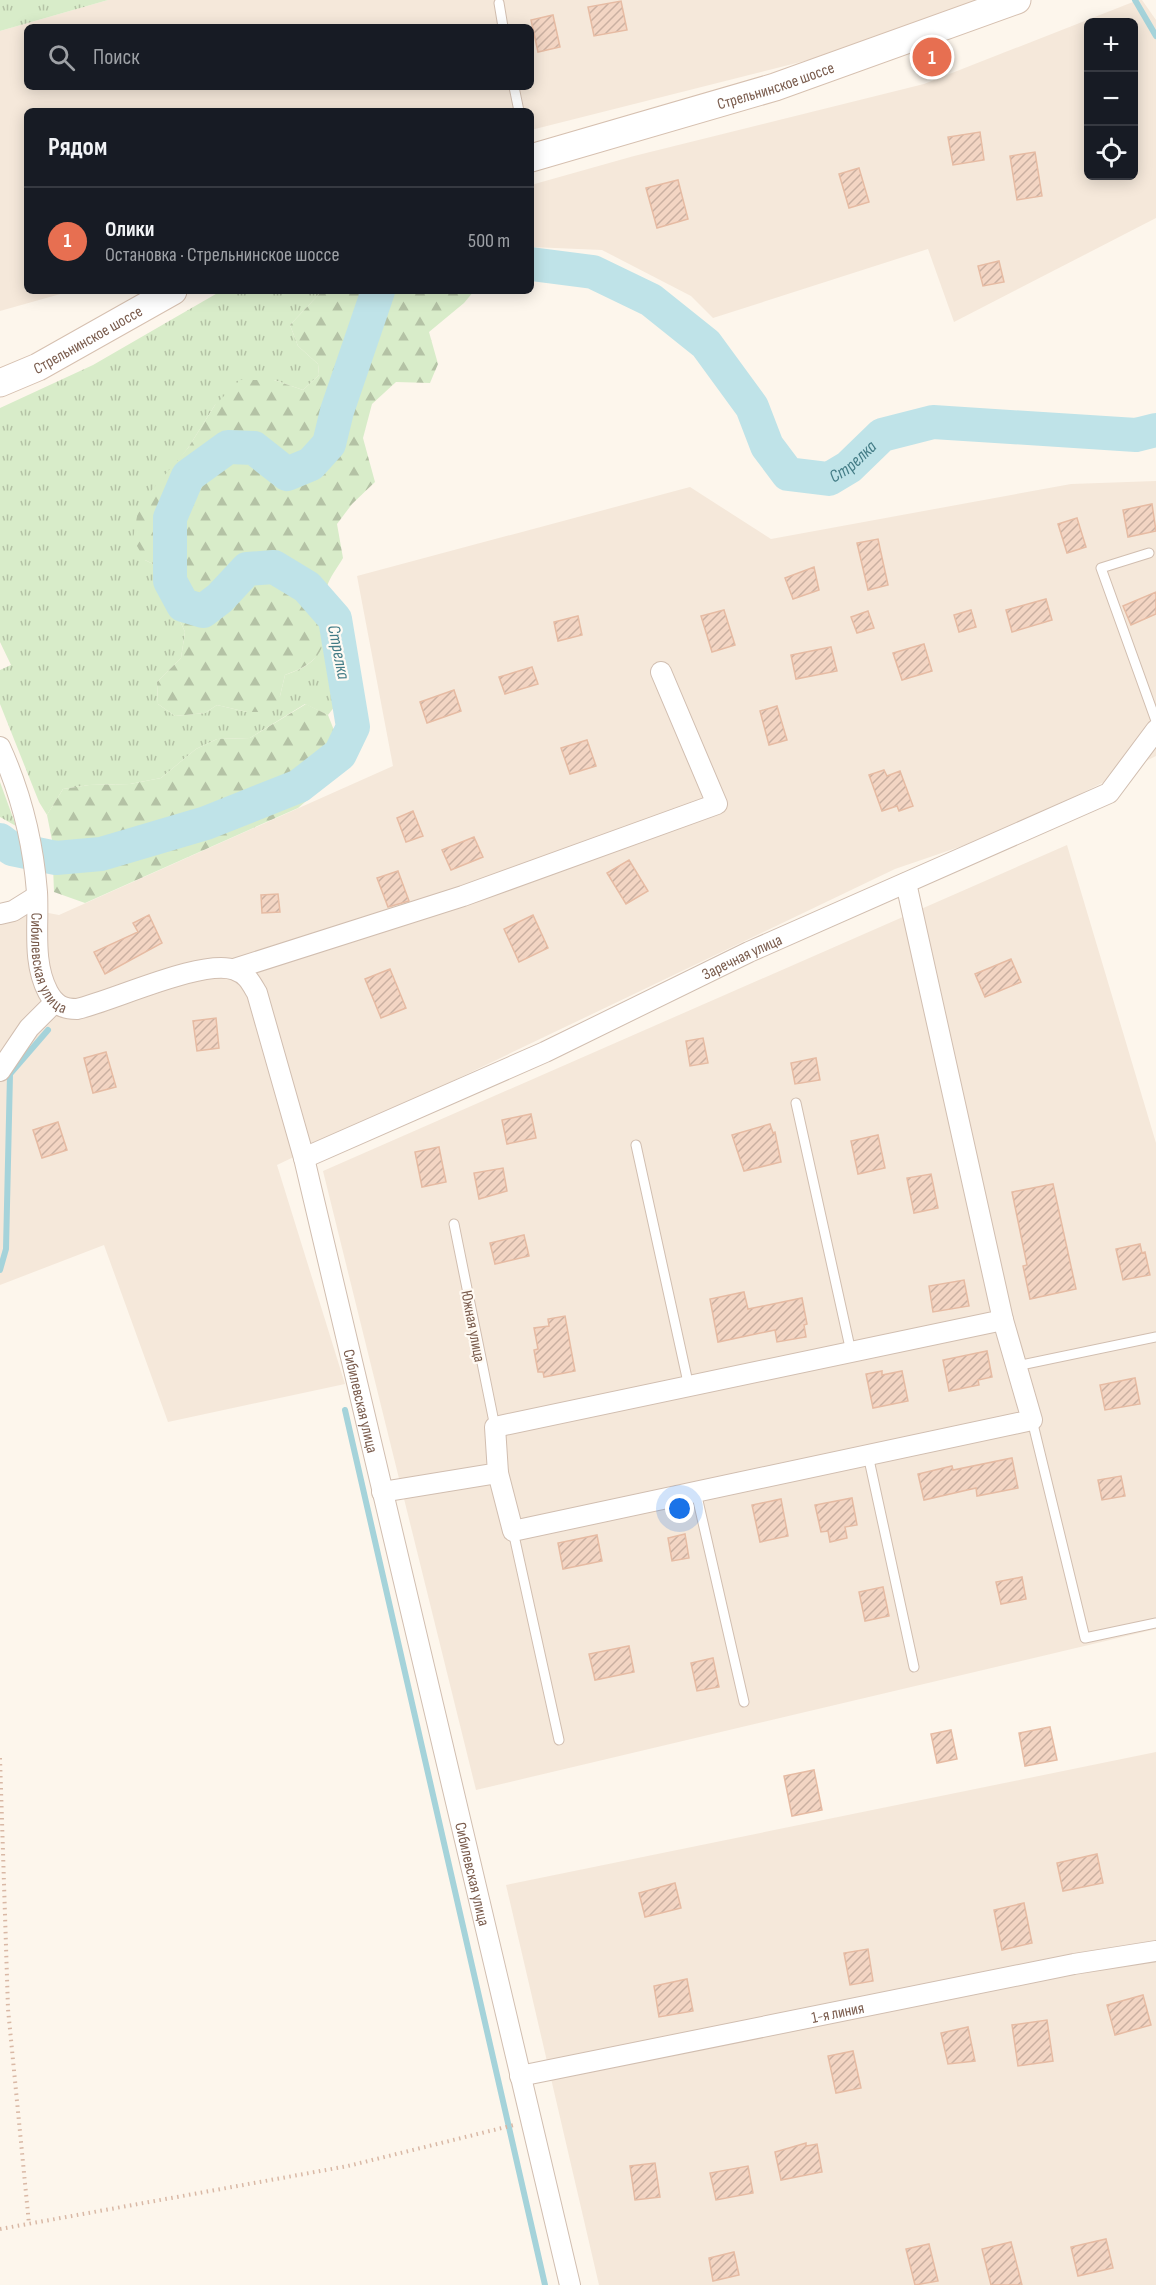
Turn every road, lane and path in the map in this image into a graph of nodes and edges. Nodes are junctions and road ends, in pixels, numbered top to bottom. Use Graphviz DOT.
graph roads {
  1 [pos="1017,0"];
  2 [pos="499,3"];
  3 [pos="502,24"];
  4 [pos="515,90"];
  5 [pos="518,108"];
  6 [pos="534,158"];
  7 [pos="156,295"];
  8 [pos="0,383"];
  9 [pos="1149,553"];
  10 [pos="661,672"];
  11 [pos="1156,721"];
  12 [pos="1156,730"];
  13 [pos="0,747"];
  14 [pos="906,883"];
  15 [pos="37,896"];
  16 [pos="0,914"];
  17 [pos="234,969"];
  18 [pos="54,1002"];
  19 [pos="0,1071"];
  20 [pos="796,1103"];
  21 [pos="636,1145"];
  22 [pos="304,1158"];
  23 [pos="454,1224"];
  24 [pos="1003,1320"];
  25 [pos="1156,1337"];
  26 [pos="851,1352"];
  27 [pos="1016,1366"];
  28 [pos="688,1386"];
  29 [pos="1032,1420"];
  30 [pos="495,1427"];
  31 [pos="868,1455"];
  32 [pos="498,1473"];
  33 [pos="382,1492"];
  34 [pos="696,1492"];
  35 [pos="513,1531"];
  36 [pos="1156,1623"];
  37 [pos="914,1666"];
  38 [pos="744,1702"];
  39 [pos="559,1740"];
  40 [pos="0,1758"];
  41 [pos="1156,1951"];
  42 [pos="520,2076"];
  43 [pos="514,2125"];
  44 [pos="29,2224"];
  45 [pos="0,2229"];
  46 [pos="570,2285"];
  1 -- 6 [label="main road, Стрельнинское шоссе"];
  2 -- 3 [label="lane"];
  4 -- 5 [label="lane"];
  7 -- 8 [label="main road, Стрельнинское шоссе"];
  9 -- 11 [label="lane"];
  10 -- 17 [label="street"];
  12 -- 14 [label="street, Заречная улица"];
  13 -- 15 [label="street, Сибилевская улица"];
  14 -- 22 [label="street, Заречная улица"];
  14 -- 24 [label="street"];
  15 -- 16 [label="street"];
  15 -- 18 [label="street, Сибилевская улица"];
  17 -- 18 [label="street, Сибилевская улица"];
  17 -- 22 [label="street, Сибилевская улица"];
  18 -- 19 [label="street"];
  20 -- 26 [label="lane"];
  21 -- 28 [label="lane"];
  22 -- 33 [label="street, Сибилевская улица"];
  23 -- 30 [label="lane, Южная улица"];
  24 -- 26 [label="street"];
  24 -- 27 [label="street"];
  25 -- 27 [label="lane"];
  26 -- 28 [label="street"];
  27 -- 29 [label="street"];
  28 -- 30 [label="street"];
  29 -- 31 [label="street"];
  29 -- 36 [label="lane"];
  30 -- 32 [label="street"];
  31 -- 34 [label="street"];
  31 -- 37 [label="lane"];
  32 -- 33 [label="street"];
  32 -- 35 [label="street"];
  33 -- 42 [label="street, Сибилевская улица"];
  34 -- 35 [label="street"];
  34 -- 38 [label="lane"];
  35 -- 39 [label="lane"];
  40 -- 44 [label="path"];
  41 -- 42 [label="street, 1-я линия"];
  42 -- 46 [label="street, Сибилевская улица"];
  43 -- 44 [label="path"];
  44 -- 45 [label="path"];
}
